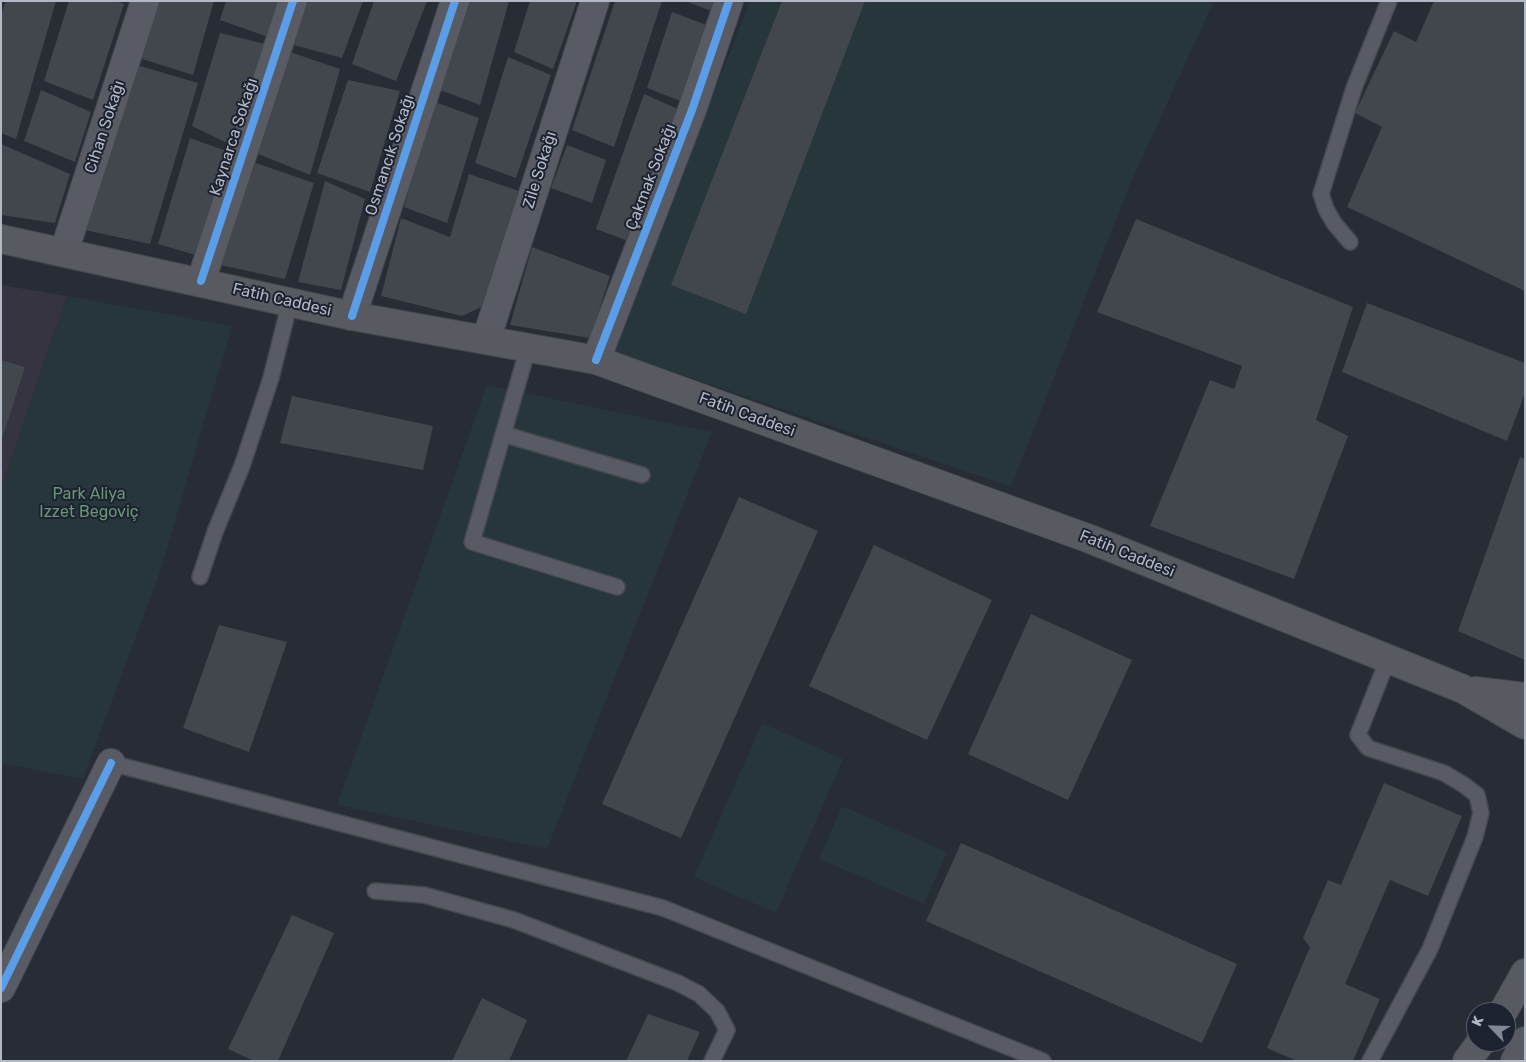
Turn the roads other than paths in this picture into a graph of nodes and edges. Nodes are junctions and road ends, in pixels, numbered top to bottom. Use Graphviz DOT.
graph roads {
  1 [pos="146,1"];
  2 [pos="293,1"];
  3 [pos="455,1"];
  4 [pos="595,1"];
  5 [pos="729,1"];
  6 [pos="1389,1"];
  7 [pos="1,239"];
  8 [pos="1350,242"];
  9 [pos="64,252"];
  10 [pos="201,281"];
  11 [pos="290,302"];
  12 [pos="352,316"];
  13 [pos="486,340"];
  14 [pos="528,348"];
  15 [pos="596,360"];
  16 [pos="503,434"];
  17 [pos="642,475"];
  18 [pos="200,577"];
  19 [pos="617,587"];
  20 [pos="1388,659"];
  21 [pos="1464,689"];
  22 [pos="1525,697"];
  23 [pos="1525,725"];
  24 [pos="111,763"];
  25 [pos="375,891"];
  26 [pos="1525,973"];
  27 [pos="1,988"];
  28 [pos="1509,1002"];
  29 [pos="1525,1041"];
  30 [pos="712,1061"];
  31 [pos="1044,1061"];
  32 [pos="1370,1061"];
  33 [pos="1515,1061"];
  1 -- 9 [label="street, Cihan Sokağı"];
  2 -- 10 [label="street, Kaynarca Sokağı"];
  3 -- 12 [label="street, Osmancık Sokağı"];
  4 -- 13 [label="street, Zile Sokağı"];
  5 -- 15 [label="street, Çakmak Sokağı"];
  6 -- 8 [label="lane"];
  7 -- 9 [label="main road, Fatih Caddesi"];
  9 -- 10 [label="main road, Fatih Caddesi"];
  10 -- 11 [label="main road, Fatih Caddesi"];
  11 -- 12 [label="main road, Fatih Caddesi"];
  11 -- 18 [label="lane"];
  12 -- 13 [label="main road, Fatih Caddesi"];
  13 -- 14 [label="main road, Fatih Caddesi"];
  14 -- 15 [label="main road, Fatih Caddesi"];
  14 -- 16 [label="lane"];
  15 -- 20 [label="main road, Fatih Caddesi"];
  16 -- 17 [label="lane"];
  16 -- 19 [label="lane"];
  20 -- 21 [label="main road, Fatih Caddesi"];
  20 -- 32 [label="lane"];
  21 -- 22 [label="main road"];
  21 -- 23 [label="main road"];
  24 -- 27 [label="street"];
  24 -- 31 [label="lane"];
  25 -- 30 [label="lane"];
  26 -- 28 [label="main road"];
  29 -- 33 [label="main road"];
}
